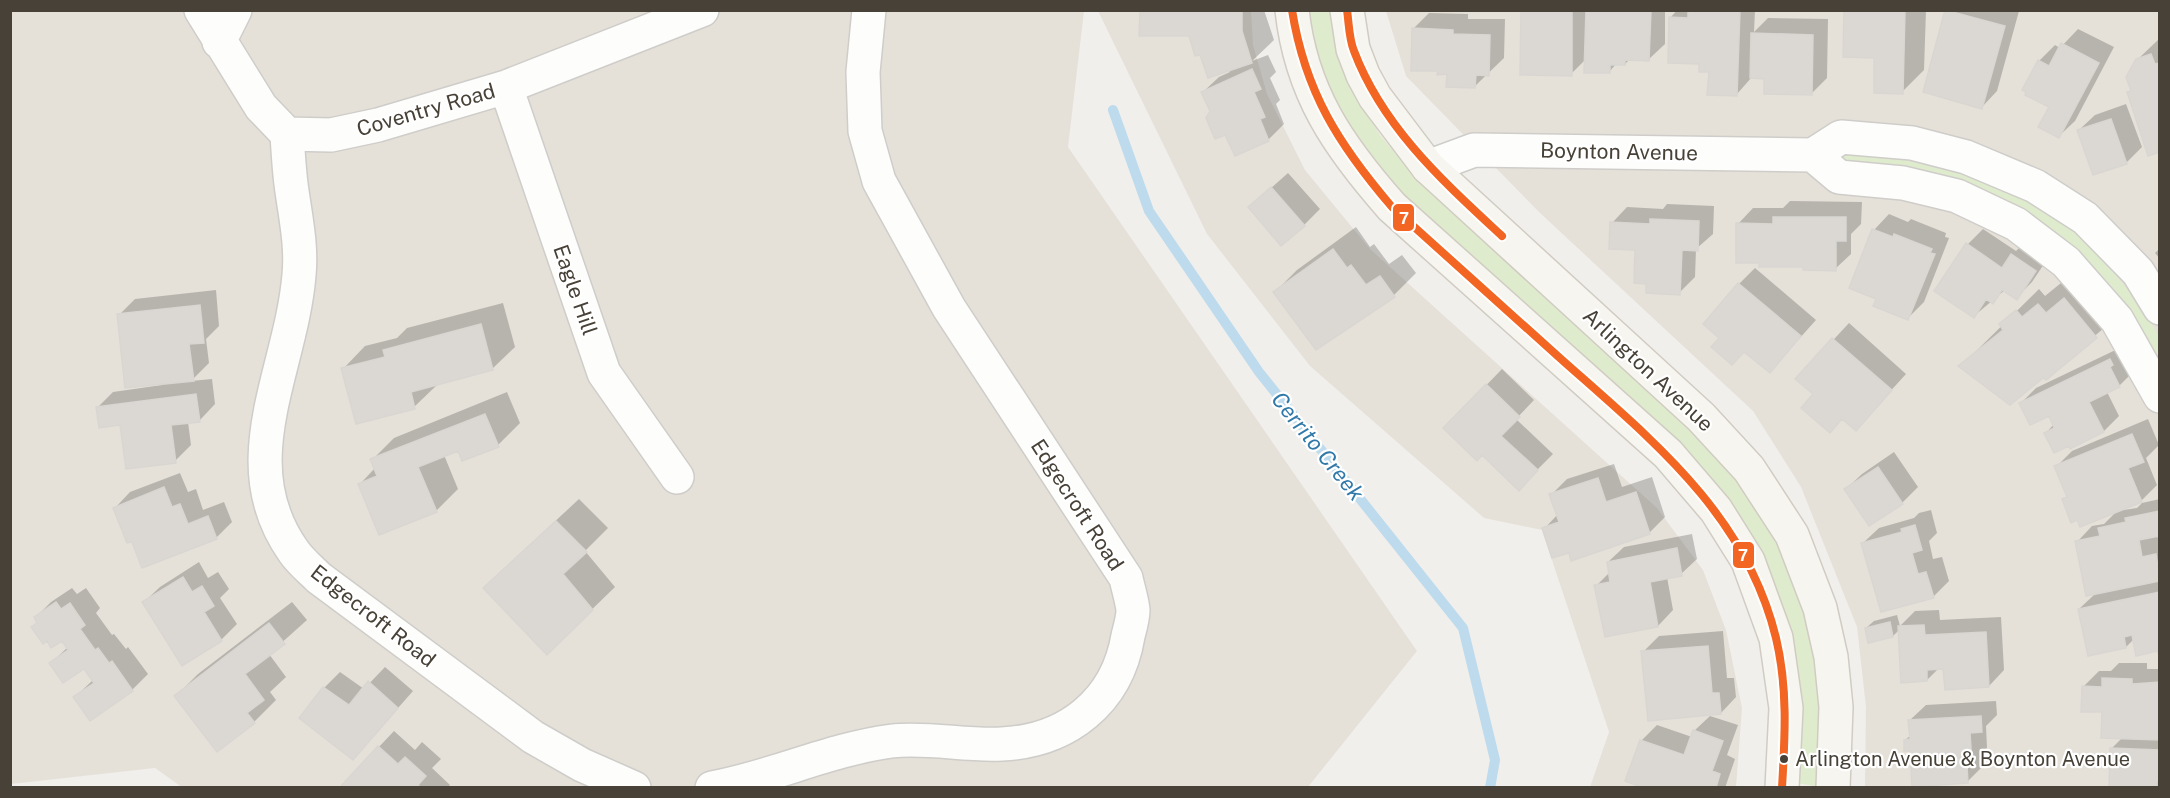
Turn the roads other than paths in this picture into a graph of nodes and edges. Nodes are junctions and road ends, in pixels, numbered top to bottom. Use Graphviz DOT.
graph roads {
  1 [pos="201,10"];
  2 [pos="235,10"];
  3 [pos="702,10"];
  4 [pos="869,10"];
  5 [pos="1292,10"];
  6 [pos="1347,10"];
  7 [pos="219,42"];
  8 [pos="506,87"];
  9 [pos="287,134"];
  10 [pos="1813,155"];
  11 [pos="1428,167"];
  12 [pos="2160,308"];
  13 [pos="2160,396"];
  14 [pos="677,477"];
  15 [pos="634,788"];
  16 [pos="712,788"];
  17 [pos="1782,788"];
  18 [pos="1833,788"];
  1 -- 7 [label="street"];
  2 -- 7 [label="street"];
  3 -- 8 [label="street, Coventry Road"];
  4 -- 16 [label="street, Edgecroft Road"];
  5 -- 17 [label="main road"];
  6 -- 11 [label="main road, Arlington Avenue"];
  7 -- 9 [label="street"];
  8 -- 9 [label="street, Coventry Road"];
  8 -- 14 [label="street, Eagle Hill"];
  9 -- 15 [label="street, Edgecroft Road"];
  10 -- 11 [label="street, Boynton Avenue"];
  10 -- 12 [label="street"];
  10 -- 13 [label="street"];
  11 -- 18 [label="main road, Arlington Avenue"];
}
